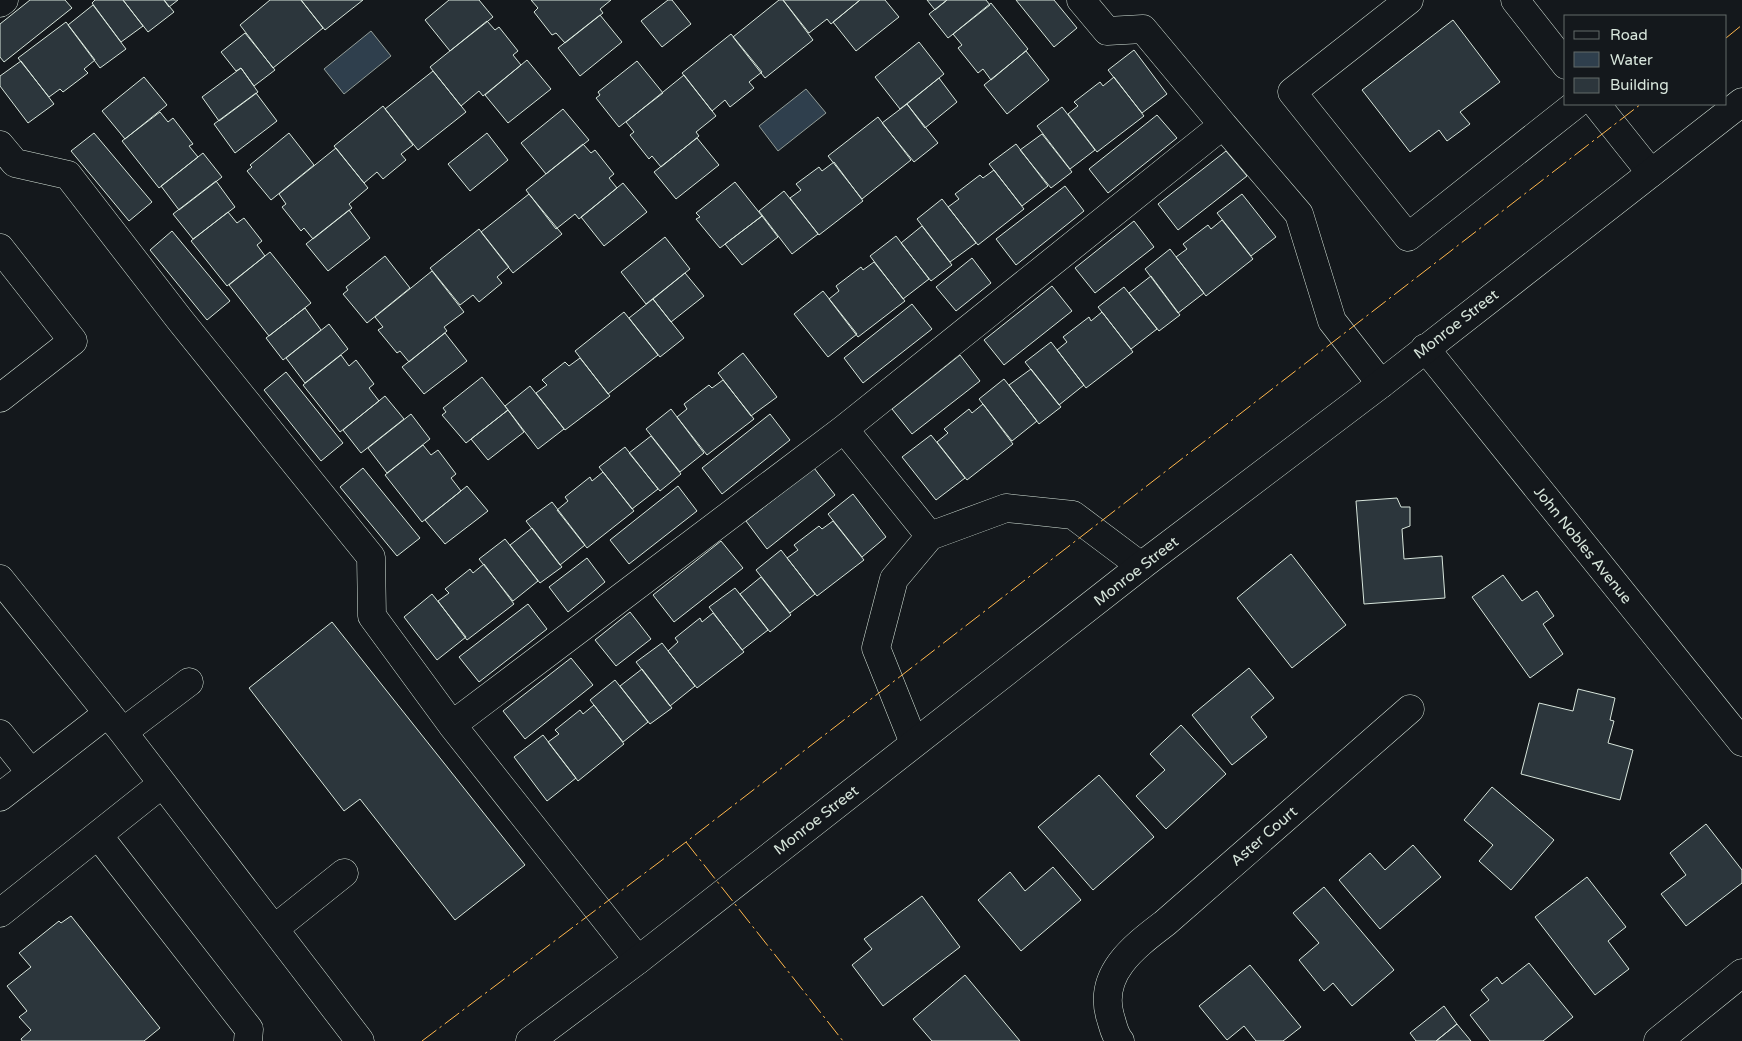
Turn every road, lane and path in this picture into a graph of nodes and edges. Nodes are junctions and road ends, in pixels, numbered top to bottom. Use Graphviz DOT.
graph roads {
  1 [pos="4,0"];
  2 [pos="1082,0"];
  3 [pos="1409,0"];
  4 [pos="1515,0"];
  5 [pos="0,3"];
  6 [pos="1564,62"];
  7 [pos="1742,102"];
  8 [pos="1575,105"];
  9 [pos="1597,105"];
  10 [pos="1223,125"];
  11 [pos="0,145"];
  12 [pos="1651,174"];
  13 [pos="0,248"];
  14 [pos="1424,348"];
  15 [pos="1381,384"];
  16 [pos="0,398"];
  17 [pos="844,429"];
  18 [pos="930,536"];
  19 [pos="1141,566"];
  20 [pos="0,579"];
  21 [pos="189,682"];
  22 [pos="1410,709"];
  23 [pos="116,723"];
  24 [pos="452,724"];
  25 [pos="0,734"];
  26 [pos="1742,742"];
  27 [pos="914,743"];
  28 [pos="31,773"];
  29 [pos="162,784"];
  30 [pos="0,797"];
  31 [pos="98,835"];
  32 [pos="344,873"];
  33 [pos="0,913"];
  34 [pos="274,928"];
  35 [pos="638,960"];
  36 [pos="1742,973"];
  37 [pos="248,1041"];
  38 [pos="360,1041"];
  39 [pos="530,1041"];
  40 [pos="1120,1041"];
  41 [pos="1658,1041"];
  1 -- 5 [label="main road"];
  2 -- 10 [label="main road"];
  3 -- 8 [label="main road"];
  4 -- 6 [label="main road"];
  7 -- 12 [label="main road, Monroe Street"];
  9 -- 12 [label="main road"];
  10 -- 15 [label="main road"];
  10 -- 17 [label="main road"];
  11 -- 24 [label="main road"];
  12 -- 14 [label="main road, Monroe Street"];
  13 -- 16 [label="main road"];
  14 -- 15 [label="main road, Monroe Street"];
  14 -- 26 [label="main road, John Nobles Avenue"];
  15 -- 19 [label="main road, Monroe Street"];
  17 -- 18 [label="main road"];
  17 -- 24 [label="main road"];
  18 -- 19 [label="main road"];
  18 -- 27 [label="main road"];
  19 -- 27 [label="main road, Monroe Street"];
  20 -- 23 [label="main road"];
  21 -- 23 [label="main road"];
  22 -- 40 [label="main road, Aster Court"];
  23 -- 28 [label="main road"];
  23 -- 29 [label="main road"];
  24 -- 35 [label="main road"];
  25 -- 28 [label="main road"];
  27 -- 35 [label="main road, Monroe Street"];
  28 -- 30 [label="main road"];
  29 -- 31 [label="main road"];
  29 -- 34 [label="main road"];
  31 -- 33 [label="main road"];
  31 -- 37 [label="main road"];
  32 -- 34 [label="main road"];
  34 -- 38 [label="main road"];
  35 -- 39 [label="main road, Monroe Street"];
  36 -- 41 [label="main road"];
}
